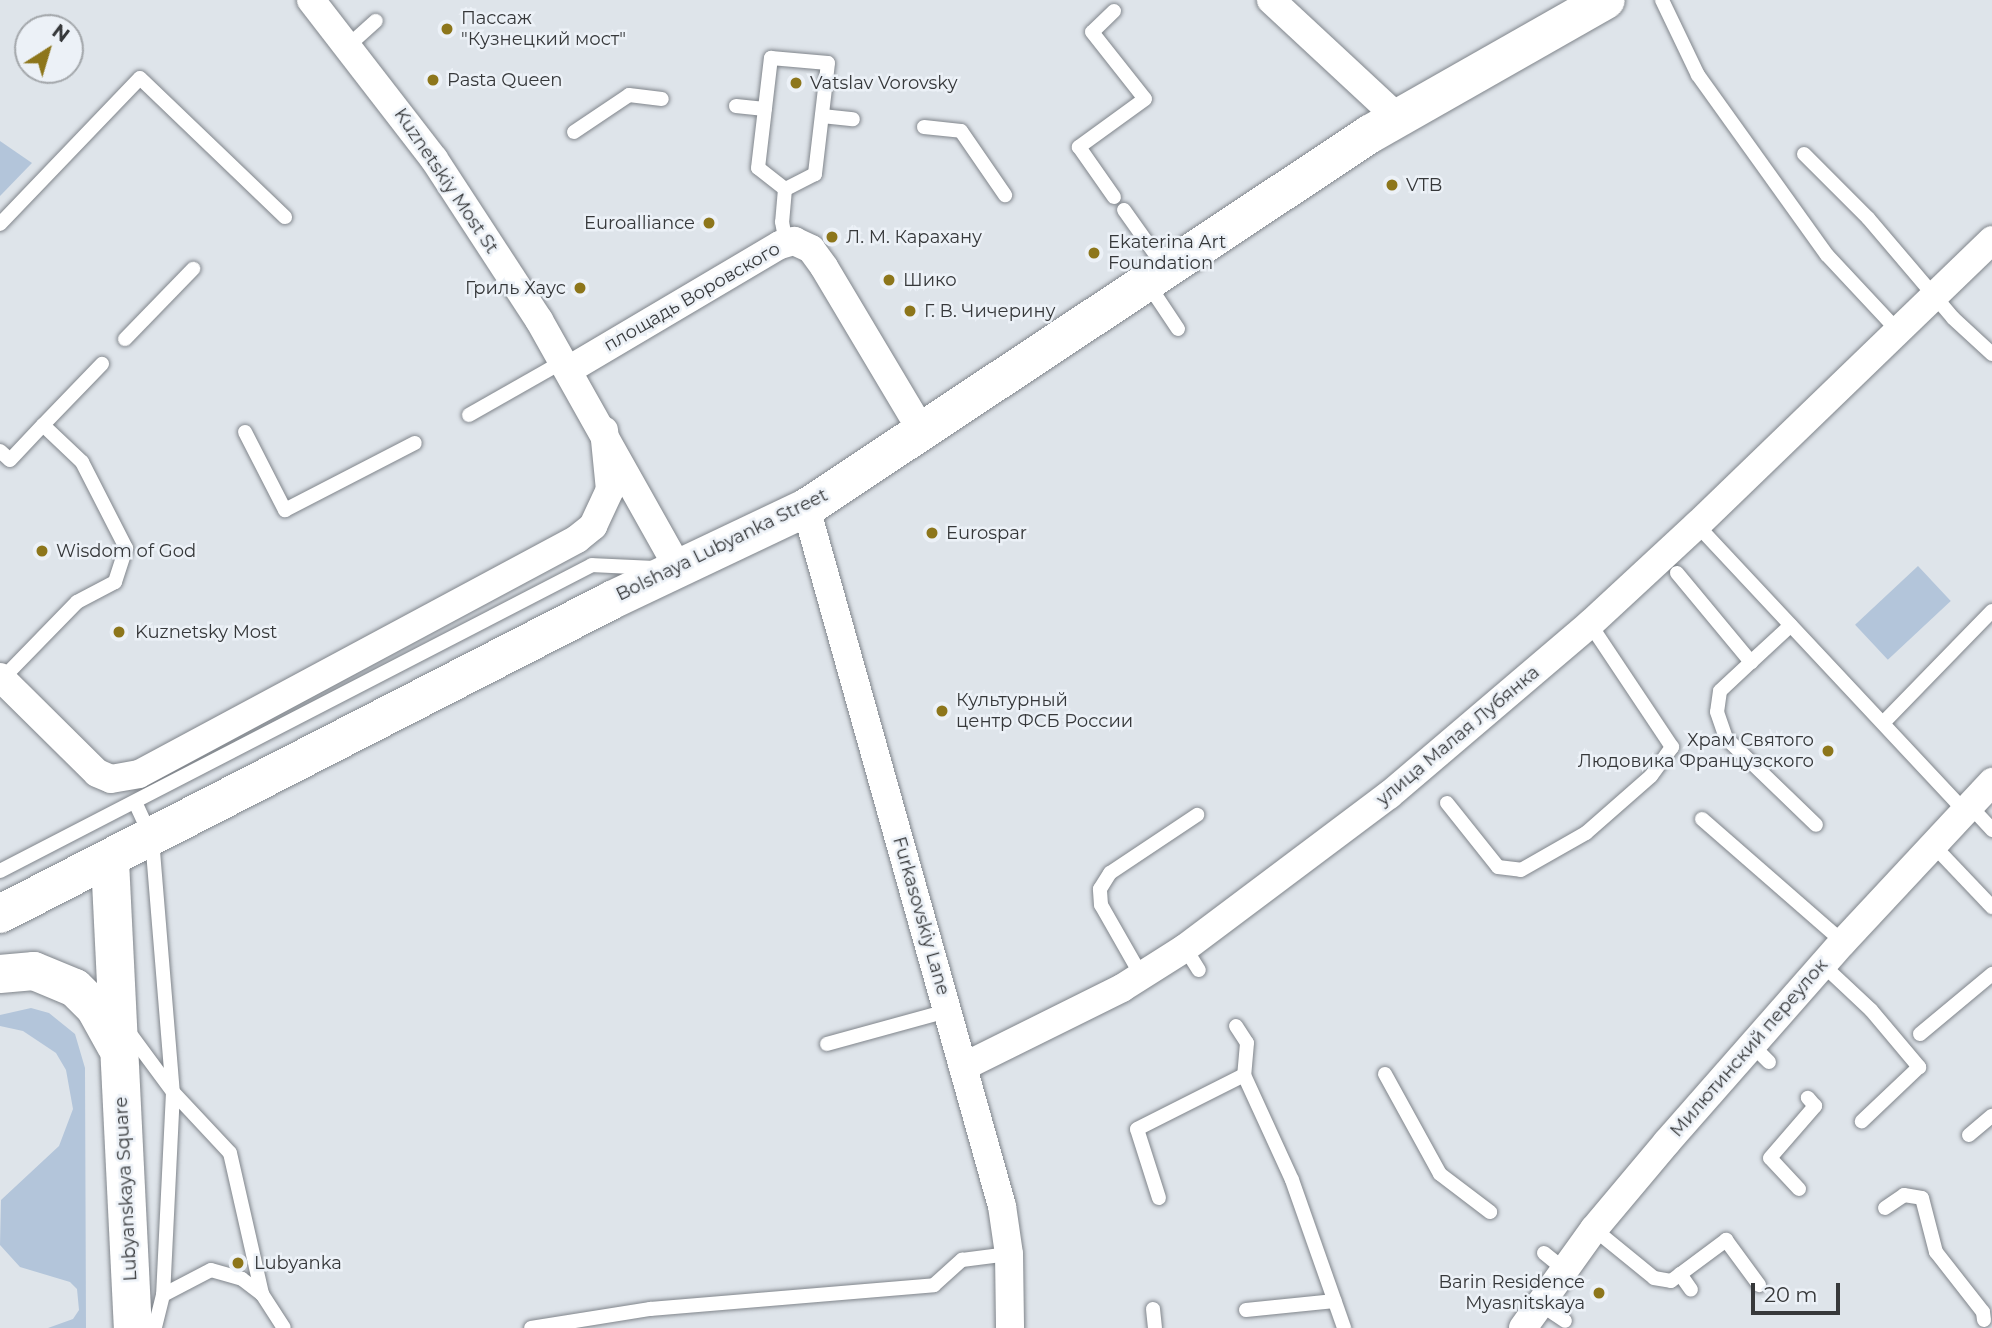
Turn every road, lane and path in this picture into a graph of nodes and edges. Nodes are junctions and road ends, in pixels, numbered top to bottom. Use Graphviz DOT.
graph roads {
  1 [pos="312,0"];
  2 [pos="1271,0"];
  3 [pos="1605,0"];
  4 [pos="1662,0"];
  5 [pos="1114,11"];
  6 [pos="376,21"];
  7 [pos="349,45"];
  8 [pos="662,99"];
  9 [pos="736,106"];
  10 [pos="765,109"];
  11 [pos="822,116"];
  12 [pos="1398,118"];
  13 [pos="853,119"];
  14 [pos="924,127"];
  15 [pos="574,132"];
  16 [pos="1804,153"];
  17 [pos="785,189"];
  18 [pos="1005,195"];
  19 [pos="1114,197"];
  20 [pos="1124,211"];
  21 [pos="285,217"];
  22 [pos="0,224"];
  23 [pos="1992,240"];
  24 [pos="786,242"];
  25 [pos="193,269"];
  26 [pos="1157,277"];
  27 [pos="1934,296"];
  28 [pos="1178,329"];
  29 [pos="1898,331"];
  30 [pos="125,339"];
  31 [pos="1992,354"];
  32 [pos="102,364"];
  33 [pos="567,365"];
  34 [pos="470,415"];
  35 [pos="43,425"];
  36 [pos="604,430"];
  37 [pos="245,432"];
  38 [pos="923,433"];
  39 [pos="415,443"];
  40 [pos="0,451"];
  41 [pos="806,508"];
  42 [pos="1697,525"];
  43 [pos="679,569"];
  44 [pos="1677,573"];
  45 [pos="1992,611"];
  46 [pos="1590,624"];
  47 [pos="1791,625"];
  48 [pos="1751,662"];
  49 [pos="1,678"];
  50 [pos="1884,722"];
  51 [pos="1992,782"];
  52 [pos="135,802"];
  53 [pos="1447,803"];
  54 [pos="1967,808"];
  55 [pos="1197,816"];
  56 [pos="1702,819"];
  57 [pos="1816,825"];
  58 [pos="1992,830"];
  59 [pos="152,839"];
  60 [pos="1933,845"];
  61 [pos="110,861"];
  62 [pos="0,871"];
  63 [pos="1992,907"];
  64 [pos="0,914"];
  65 [pos="1843,942"];
  66 [pos="1823,965"];
  67 [pos="0,974"];
  68 [pos="1992,974"];
  69 [pos="1141,975"];
  70 [pos="947,1011"];
  71 [pos="1236,1026"];
  72 [pos="118,1034"];
  73 [pos="1920,1034"];
  74 [pos="827,1044"];
  75 [pos="963,1067"];
  76 [pos="1385,1074"];
  77 [pos="1244,1075"];
  78 [pos="173,1092"];
  79 [pos="1808,1098"];
  80 [pos="1992,1116"];
  81 [pos="1862,1121"];
  82 [pos="1969,1135"];
  83 [pos="1799,1189"];
  84 [pos="1159,1198"];
  85 [pos="1885,1208"];
  86 [pos="1490,1212"];
  87 [pos="1594,1229"];
  88 [pos="1009,1254"];
  89 [pos="1680,1274"];
  90 [pos="1759,1285"];
  91 [pos="1691,1290"];
  92 [pos="262,1294"];
  93 [pos="163,1295"];
  94 [pos="1335,1301"];
  95 [pos="1540,1304"];
  96 [pos="1153,1309"];
  97 [pos="1246,1310"];
  98 [pos="1984,1320"];
  99 [pos="1565,1321"];
  100 [pos="134,1328"];
  101 [pos="155,1328"];
  102 [pos="285,1328"];
  103 [pos="531,1328"];
  104 [pos="1010,1328"];
  105 [pos="1155,1328"];
  106 [pos="1344,1328"];
  107 [pos="1523,1328"];
  1 -- 7 [label="street, Kuznetskiy Most St"];
  2 -- 12 [label="street"];
  3 -- 12 [label="main road, Bolshaya Lubyanka Street"];
  4 -- 29 [label="lane"];
  5 -- 19 [label="lane"];
  6 -- 7 [label="lane"];
  7 -- 33 [label="street, Kuznetskiy Most St"];
  8 -- 15 [label="lane"];
  9 -- 10 [label="lane"];
  10 -- 11 [label="lane"];
  10 -- 17 [label="lane"];
  11 -- 13 [label="lane"];
  11 -- 17 [label="lane"];
  12 -- 26 [label="main road, Bolshaya Lubyanka Street"];
  14 -- 18 [label="lane"];
  16 -- 27 [label="lane"];
  17 -- 24 [label="lane"];
  20 -- 26 [label="lane"];
  21 -- 22 [label="lane"];
  23 -- 27 [label="street, улица Малая Лубянка"];
  24 -- 33 [label="street, площадь Воровского"];
  24 -- 38 [label="street, площадь Воровского"];
  25 -- 30 [label="lane"];
  26 -- 28 [label="lane"];
  26 -- 38 [label="main road, Bolshaya Lubyanka Street"];
  27 -- 29 [label="street, улица Малая Лубянка"];
  27 -- 31 [label="lane"];
  29 -- 42 [label="street, улица Малая Лубянка"];
  32 -- 35 [label="lane"];
  33 -- 34 [label="lane"];
  33 -- 36 [label="street, Kuznetskiy Most St"];
  35 -- 40 [label="lane"];
  35 -- 49 [label="lane"];
  36 -- 43 [label="street, Kuznetskiy Most St"];
  36 -- 49 [label="street"];
  37 -- 39 [label="lane"];
  38 -- 41 [label="main road, Bolshaya Lubyanka Street"];
  41 -- 43 [label="main road, Bolshaya Lubyanka Street"];
  41 -- 70 [label="street, Furkasovskiy Lane"];
  42 -- 46 [label="street, улица Малая Лубянка"];
  42 -- 47 [label="lane"];
  43 -- 52 [label="lane"];
  43 -- 59 [label="main road, Bolshaya Lubyanka Street"];
  44 -- 48 [label="lane"];
  45 -- 50 [label="lane"];
  46 -- 53 [label="lane"];
  46 -- 69 [label="street, улица Малая Лубянка"];
  47 -- 48 [label="lane"];
  47 -- 50 [label="lane"];
  48 -- 57 [label="lane"];
  50 -- 54 [label="lane"];
  51 -- 54 [label="street, Милютинский переулок"];
  52 -- 59 [label="lane"];
  52 -- 62 [label="lane"];
  54 -- 58 [label="lane"];
  54 -- 60 [label="street, Милютинский переулок"];
  55 -- 69 [label="lane"];
  56 -- 65 [label="lane"];
  59 -- 61 [label="main road"];
  59 -- 78 [label="lane"];
  60 -- 63 [label="lane"];
  60 -- 65 [label="street, Милютинский переулок"];
  61 -- 64 [label="main road"];
  61 -- 72 [label="main road, Lubyanskaya Square"];
  65 -- 66 [label="street, Милютинский переулок"];
  66 -- 81 [label="lane"];
  66 -- 87 [label="street, Милютинский переулок"];
  67 -- 72 [label="main road, Lubyanskaya Square"];
  68 -- 73 [label="lane"];
  69 -- 75 [label="street, улица Малая Лубянка"];
  70 -- 74 [label="lane"];
  70 -- 75 [label="street, Furkasovskiy Lane"];
  71 -- 77 [label="lane"];
  72 -- 78 [label="lane"];
  72 -- 100 [label="main road, Lubyanskaya Square"];
  75 -- 88 [label="street, Furkasovskiy Lane"];
  76 -- 86 [label="lane"];
  77 -- 84 [label="lane"];
  77 -- 94 [label="lane"];
  78 -- 92 [label="lane"];
  78 -- 93 [label="lane"];
  79 -- 83 [label="lane"];
  80 -- 82 [label="lane"];
  85 -- 98 [label="lane"];
  87 -- 89 [label="lane"];
  87 -- 95 [label="street, Милютинский переулок"];
  88 -- 103 [label="lane"];
  88 -- 104 [label="street, Furkasovskiy Lane"];
  89 -- 90 [label="lane"];
  89 -- 91 [label="lane"];
  92 -- 93 [label="lane"];
  92 -- 102 [label="lane"];
  93 -- 101 [label="lane"];
  94 -- 97 [label="lane"];
  94 -- 106 [label="lane"];
  95 -- 99 [label="lane"];
  95 -- 107 [label="street, Милютинский переулок"];
  96 -- 105 [label="lane"];
}
